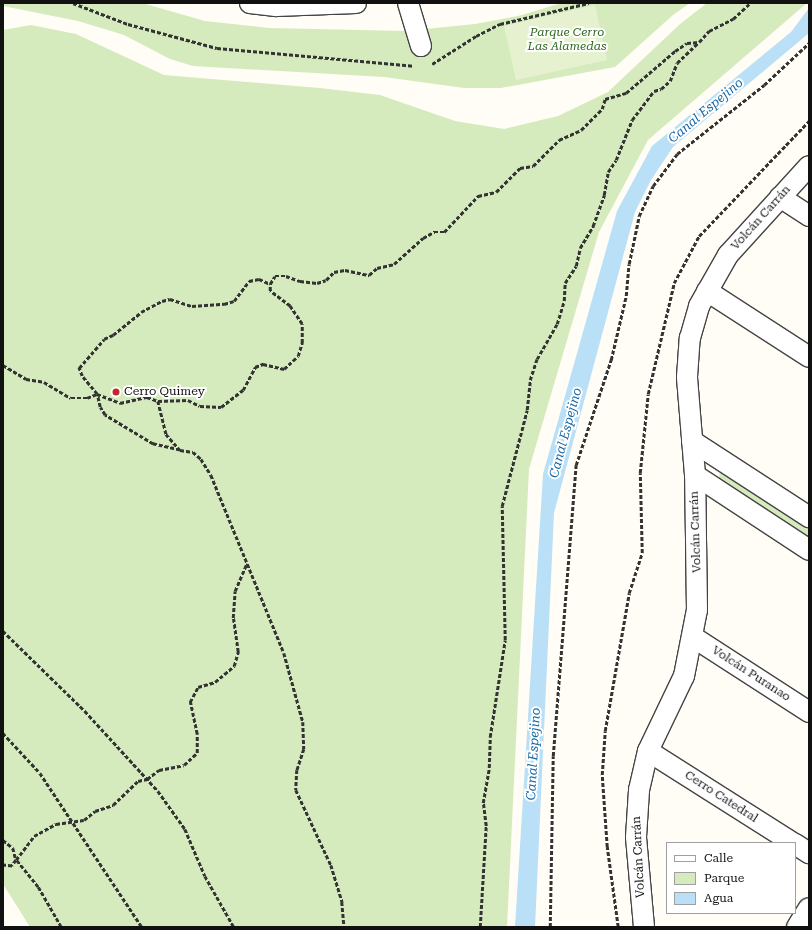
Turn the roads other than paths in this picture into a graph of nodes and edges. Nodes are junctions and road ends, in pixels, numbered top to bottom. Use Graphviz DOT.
graph roads {
  1 [pos="250,3"];
  2 [pos="356,3"];
  3 [pos="408,3"];
  4 [pos="308,4"];
  5 [pos="422,46"];
  6 [pos="809,166"];
  7 [pos="780,197"];
  8 [pos="809,216"];
  9 [pos="706,291"];
  10 [pos="809,357"];
  11 [pos="692,441"];
  12 [pos="695,475"];
  13 [pos="809,517"];
  14 [pos="809,550"];
  15 [pos="694,637"];
  16 [pos="809,712"];
  17 [pos="648,751"];
  18 [pos="791,842"];
  19 [pos="796,845"];
  20 [pos="809,853"];
  21 [pos="809,908"];
  22 [pos="644,927"];
  23 [pos="797,927"];
  1 -- 4 [label="street"];
  2 -- 4 [label="street"];
  3 -- 5 [label="street"];
  6 -- 7 [label="street, Volcán Carrán"];
  7 -- 8 [label="street"];
  7 -- 9 [label="street, Volcán Carrán"];
  9 -- 10 [label="street"];
  9 -- 11 [label="street, Volcán Carrán"];
  11 -- 12 [label="street, Volcán Carrán"];
  11 -- 13 [label="street"];
  12 -- 14 [label="street"];
  12 -- 15 [label="street, Volcán Carrán"];
  15 -- 16 [label="street, Volcán Puranao"];
  15 -- 17 [label="street, Volcán Carrán"];
  17 -- 18 [label="street, Cerro Catedral"];
  17 -- 22 [label="street, Volcán Carrán"];
  19 -- 20 [label="street, Cerro Catedral"];
  21 -- 23 [label="street"];
}
